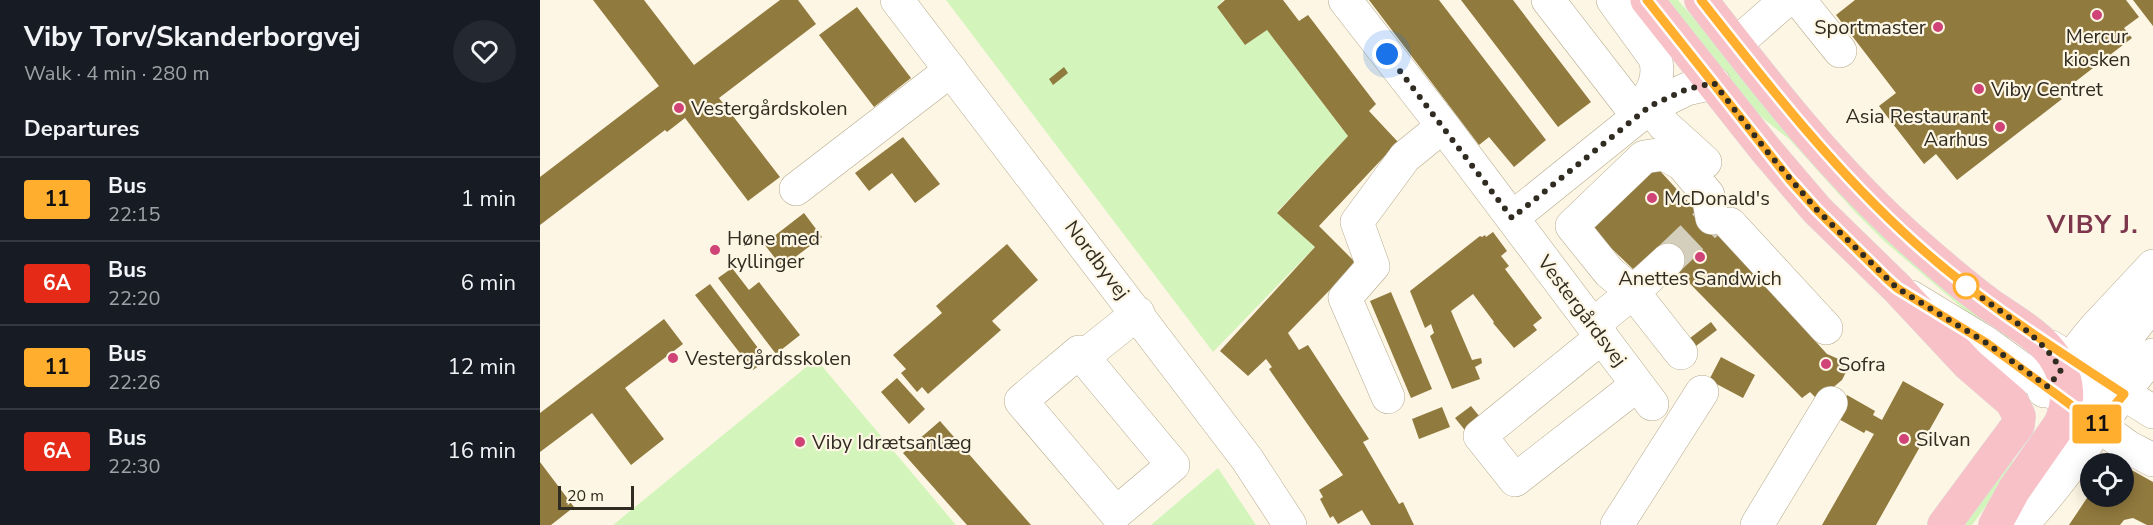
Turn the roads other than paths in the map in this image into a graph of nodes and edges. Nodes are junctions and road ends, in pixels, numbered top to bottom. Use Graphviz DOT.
graph roads {
  1 [pos="897,0"];
  2 [pos="1345,0"];
  3 [pos="1548,0"];
  4 [pos="1613,0"];
  5 [pos="1647,0"];
  6 [pos="1701,0"];
  7 [pos="1786,0"];
  8 [pos="1799,0"];
  9 [pos="1736,44"];
  10 [pos="1840,51"];
  11 [pos="951,70"];
  12 [pos="1714,83"];
  13 [pos="1643,111"];
  14 [pos="1443,126"];
  15 [pos="796,189"];
  16 [pos="1512,218"];
  17 [pos="1716,221"];
  18 [pos="1668,260"];
  19 [pos="2153,266"];
  20 [pos="1624,285"];
  21 [pos="1897,288"];
  22 [pos="2153,303"];
  23 [pos="1138,313"];
  24 [pos="1591,323"];
  25 [pos="1826,328"];
  26 [pos="1681,353"];
  27 [pos="2153,355"];
  28 [pos="1083,357"];
  29 [pos="2069,379"];
  30 [pos="1702,392"];
  31 [pos="2124,394"];
  32 [pos="1388,397"];
  33 [pos="1831,403"];
  34 [pos="2153,412"];
  35 [pos="2018,424"];
  36 [pos="2098,425"];
  37 [pos="2153,460"];
  38 [pos="1290,525"];
  39 [pos="1617,525"];
  40 [pos="1758,525"];
  41 [pos="1944,525"];
  42 [pos="1995,525"];
  43 [pos="2021,525"];
  1 -- 11 [label="street, Nordbyvej"];
  2 -- 14 [label="street, Vestergårdsvej"];
  3 -- 13 [label="street"];
  4 -- 13 [label="street"];
  5 -- 12 [label="main road"];
  6 -- 9 [label="main road"];
  7 -- 9 [label="street"];
  8 -- 10 [label="street"];
  9 -- 29 [label="main road"];
  11 -- 15 [label="street"];
  11 -- 23 [label="street, Nordbyvej"];
  12 -- 13 [label="street"];
  12 -- 21 [label="main road"];
  13 -- 16 [label="street"];
  13 -- 17 [label="street"];
  14 -- 16 [label="street, Vestergårdsvej"];
  14 -- 32 [label="street"];
  16 -- 24 [label="street, Vestergårdsvej"];
  17 -- 20 [label="street"];
  17 -- 25 [label="street"];
  18 -- 20 [label="street"];
  19 -- 29 [label="street"];
  20 -- 24 [label="street"];
  20 -- 26 [label="street"];
  21 -- 29 [label="street"];
  21 -- 35 [label="main road"];
  22 -- 29 [label="street"];
  23 -- 28 [label="street"];
  23 -- 38 [label="street, Nordbyvej"];
  24 -- 24 [label="street, Vestergårdsvej"];
  27 -- 31 [label="street"];
  28 -- 28 [label="street"];
  29 -- 31 [label="street"];
  29 -- 35 [label="street"];
  29 -- 36 [label="street"];
  29 -- 42 [label="main road"];
  30 -- 39 [label="street"];
  31 -- 34 [label="street"];
  31 -- 36 [label="street"];
  33 -- 40 [label="street"];
  35 -- 41 [label="main road"];
  36 -- 37 [label="street"];
  36 -- 43 [label="street"];
}
